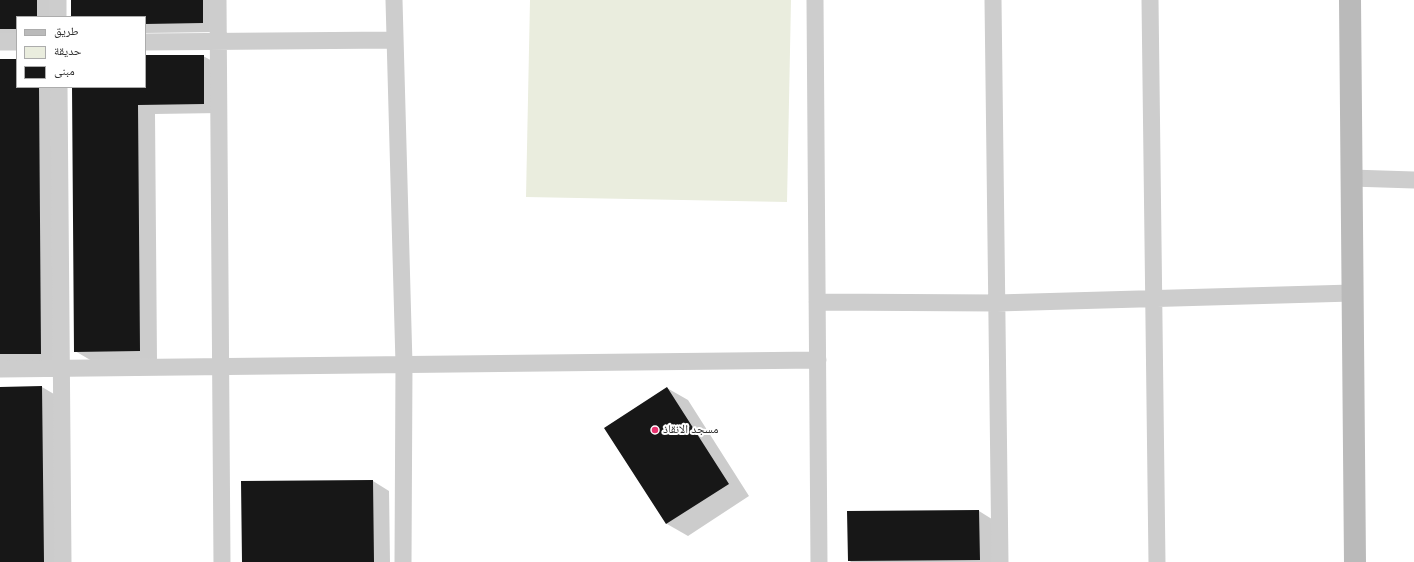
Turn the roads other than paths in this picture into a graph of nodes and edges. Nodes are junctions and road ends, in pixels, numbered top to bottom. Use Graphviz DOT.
graph roads {
  1 [pos="58,0"];
  2 [pos="218,0"];
  3 [pos="394,0"];
  4 [pos="815,0"];
  5 [pos="993,0"];
  6 [pos="1150,0"];
  7 [pos="1350,0"];
  8 [pos="58,16"];
  9 [pos="395,40"];
  10 [pos="218,41"];
  11 [pos="0,42"];
  12 [pos="16,42"];
  13 [pos="146,42"];
  14 [pos="59,88"];
  15 [pos="1351,178"];
  16 [pos="1414,180"];
  17 [pos="1352,293"];
  18 [pos="1155,299"];
  19 [pos="817,302"];
  20 [pos="997,302"];
  21 [pos="818,360"];
  22 [pos="404,364"];
  23 [pos="221,366"];
  24 [pos="61,368"];
  25 [pos="0,369"];
  26 [pos="63,562"];
  27 [pos="222,562"];
  28 [pos="403,562"];
  29 [pos="819,562"];
  30 [pos="1000,562"];
  31 [pos="1157,562"];
  32 [pos="1355,562"];
  1 -- 8 [label="street"];
  2 -- 10 [label="street"];
  3 -- 9 [label="street"];
  4 -- 19 [label="street"];
  5 -- 20 [label="street"];
  6 -- 18 [label="street"];
  7 -- 15 [label="street"];
  9 -- 10 [label="street"];
  9 -- 22 [label="street"];
  10 -- 13 [label="street"];
  10 -- 23 [label="street"];
  11 -- 12 [label="street"];
  14 -- 24 [label="street"];
  15 -- 16 [label="street"];
  15 -- 17 [label="street"];
  17 -- 18 [label="street"];
  17 -- 32 [label="street"];
  18 -- 20 [label="street"];
  18 -- 31 [label="street"];
  19 -- 20 [label="street"];
  19 -- 21 [label="street"];
  20 -- 30 [label="street"];
  21 -- 22 [label="street"];
  21 -- 29 [label="street"];
  22 -- 23 [label="street"];
  22 -- 28 [label="street"];
  23 -- 24 [label="street"];
  23 -- 27 [label="street"];
  24 -- 25 [label="street"];
  24 -- 26 [label="street"];
}
